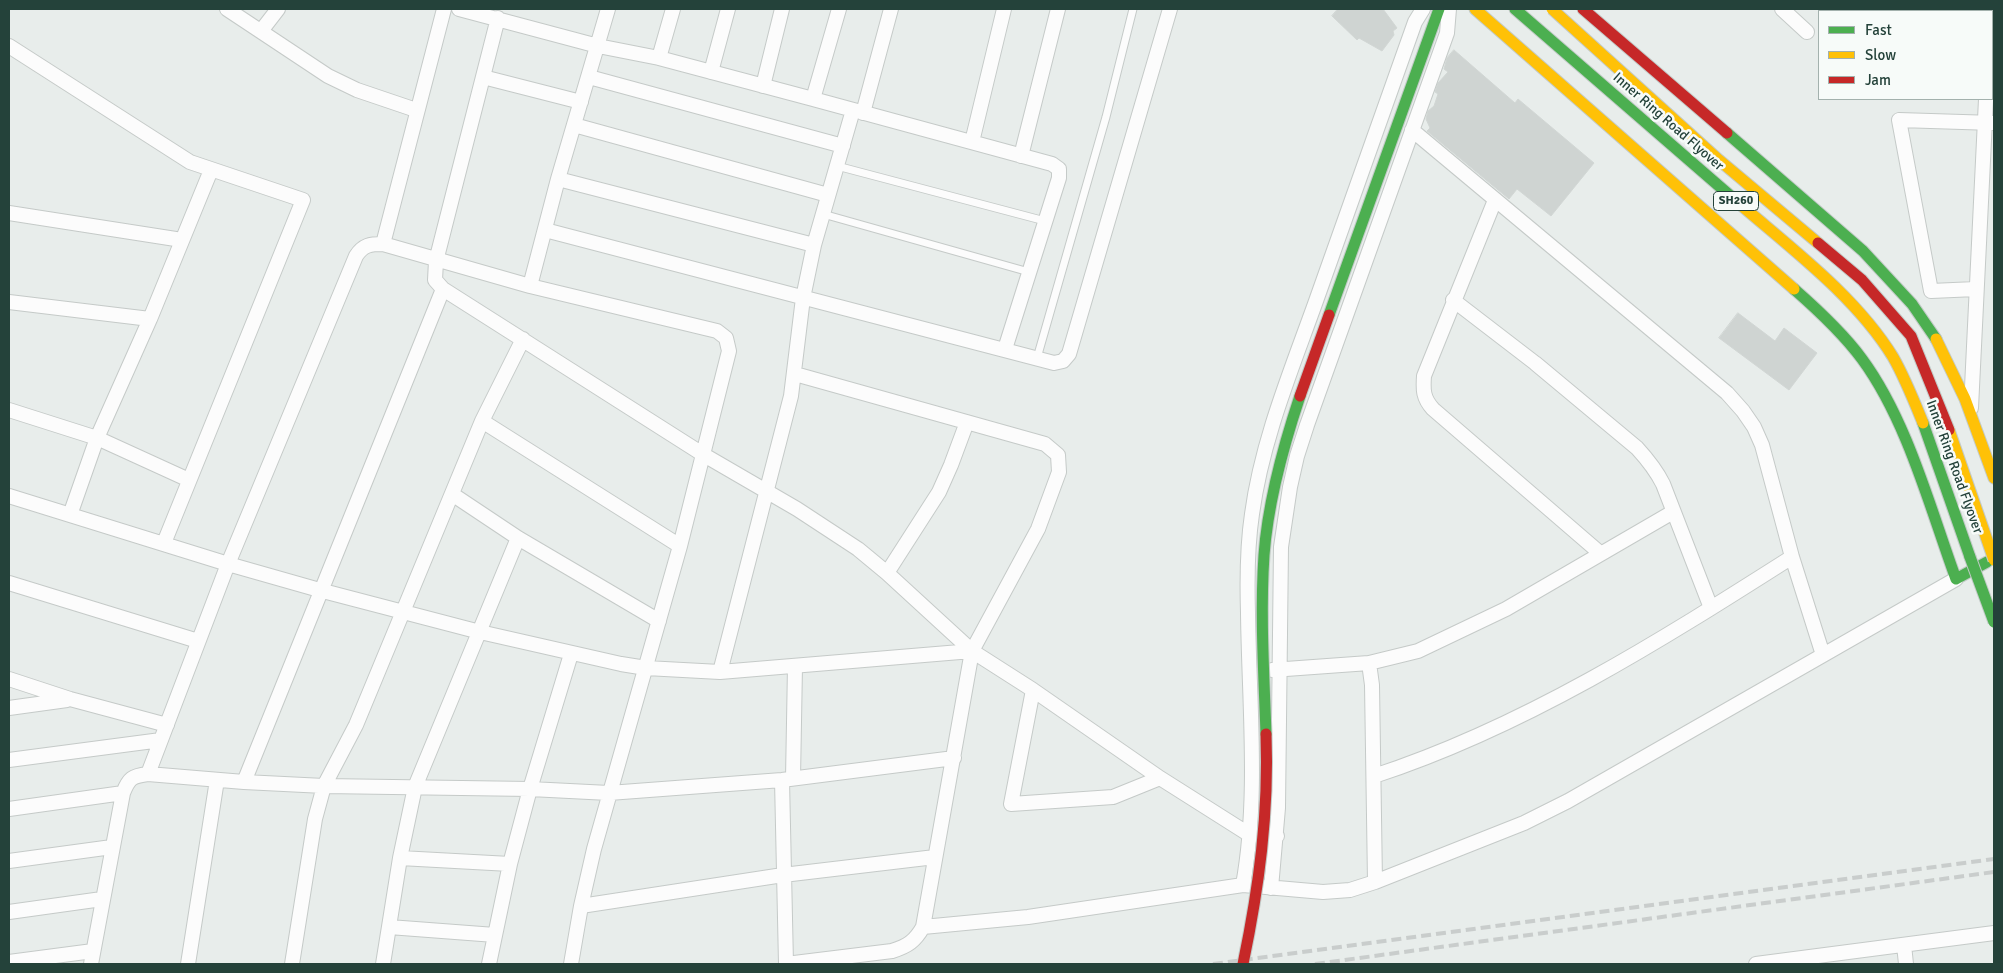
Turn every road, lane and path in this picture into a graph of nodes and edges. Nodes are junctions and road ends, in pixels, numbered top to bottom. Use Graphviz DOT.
graph roads {
  1 [pos="227,9"];
  2 [pos="278,9"];
  3 [pos="444,9"];
  4 [pos="459,9"];
  5 [pos="608,9"];
  6 [pos="673,9"];
  7 [pos="728,9"];
  8 [pos="782,9"];
  9 [pos="839,9"];
  10 [pos="891,9"];
  11 [pos="1004,9"];
  12 [pos="1058,9"];
  13 [pos="1133,9"];
  14 [pos="1170,9"];
  15 [pos="1423,9"];
  16 [pos="1439,9"];
  17 [pos="1449,9"];
  18 [pos="1475,9"];
  19 [pos="1515,9"];
  20 [pos="1552,9"];
  21 [pos="1583,9"];
  22 [pos="1782,9"];
  23 [pos="498,18"];
  24 [pos="261,31"];
  25 [pos="1807,32"];
  26 [pos="9,46"];
  27 [pos="598,46"];
  28 [pos="659,58"];
  29 [pos="711,72"];
  30 [pos="483,77"];
  31 [pos="589,77"];
  32 [pos="763,86"];
  33 [pos="813,99"];
  34 [pos="1986,100"];
  35 [pos="581,102"];
  36 [pos="416,110"];
  37 [pos="858,112"];
  38 [pos="1989,123"];
  39 [pos="574,125"];
  40 [pos="1412,130"];
  41 [pos="972,142"];
  42 [pos="843,146"];
  43 [pos="1021,156"];
  44 [pos="837,166"];
  45 [pos="211,170"];
  46 [pos="558,179"];
  47 [pos="828,195"];
  48 [pos="1495,200"];
  49 [pos="9,213"];
  50 [pos="823,214"];
  51 [pos="1044,221"];
  52 [pos="545,230"];
  53 [pos="182,240"];
  54 [pos="383,244"];
  55 [pos="814,245"];
  56 [pos="436,261"];
  57 [pos="1029,272"];
  58 [pos="530,286"];
  59 [pos="443,289"];
  60 [pos="1976,289"];
  61 [pos="802,298"];
  62 [pos="1453,300"];
  63 [pos="9,302"];
  64 [pos="150,319"];
  65 [pos="523,339"];
  66 [pos="1005,349"];
  67 [pos="1036,358"];
  68 [pos="795,374"];
  69 [pos="9,410"];
  70 [pos="1970,412"];
  71 [pos="482,421"];
  72 [pos="966,422"];
  73 [pos="97,438"];
  74 [pos="704,456"];
  75 [pos="1994,478"];
  76 [pos="189,480"];
  77 [pos="767,492"];
  78 [pos="452,494"];
  79 [pos="9,496"];
  80 [pos="1673,512"];
  81 [pos="70,515"];
  82 [pos="518,538"];
  83 [pos="164,543"];
  84 [pos="680,546"];
  85 [pos="1600,553"];
  86 [pos="1792,557"];
  87 [pos="1994,559"];
  88 [pos="228,564"];
  89 [pos="888,573"];
  90 [pos="1956,579"];
  91 [pos="9,584"];
  92 [pos="323,591"];
  93 [pos="1712,608"];
  94 [pos="402,612"];
  95 [pos="659,622"];
  96 [pos="1994,622"];
  97 [pos="480,632"];
  98 [pos="198,641"];
  99 [pos="972,651"];
  100 [pos="571,654"];
  101 [pos="1823,655"];
  102 [pos="1369,663"];
  103 [pos="795,666"];
  104 [pos="646,668"];
  105 [pos="1280,670"];
  106 [pos="1248,671"];
  107 [pos="720,672"];
  108 [pos="9,679"];
  109 [pos="1033,690"];
  110 [pos="70,699"];
  111 [pos="9,708"];
  112 [pos="167,725"];
  113 [pos="161,740"];
  114 [pos="954,758"];
  115 [pos="9,760"];
  116 [pos="148,774"];
  117 [pos="1374,776"];
  118 [pos="1160,778"];
  119 [pos="787,779"];
  120 [pos="217,780"];
  121 [pos="244,782"];
  122 [pos="324,786"];
  123 [pos="415,787"];
  124 [pos="530,789"];
  125 [pos="123,793"];
  126 [pos="609,793"];
  127 [pos="9,809"];
  128 [pos="1250,835"];
  129 [pos="1277,836"];
  130 [pos="112,847"];
  131 [pos="935,856"];
  132 [pos="400,858"];
  133 [pos="9,861"];
  134 [pos="510,864"];
  135 [pos="783,876"];
  136 [pos="1375,882"];
  137 [pos="1243,885"];
  138 [pos="1271,888"];
  139 [pos="102,899"];
  140 [pos="581,906"];
  141 [pos="9,912"];
  142 [pos="389,927"];
  143 [pos="923,927"];
  144 [pos="1994,933"];
  145 [pos="495,935"];
  146 [pos="1904,945"];
  147 [pos="92,958"];
  148 [pos="9,962"];
  149 [pos="188,964"];
  150 [pos="292,964"];
  151 [pos="382,964"];
  152 [pos="489,964"];
  153 [pos="571,964"];
  154 [pos="786,964"];
  155 [pos="1243,964"];
  156 [pos="1756,964"];
  157 [pos="1906,964"];
  1 -- 24 [label="street"];
  2 -- 24 [label="street"];
  3 -- 36 [label="street"];
  4 -- 23 [label="street"];
  5 -- 27 [label="street"];
  6 -- 28 [label="street"];
  7 -- 29 [label="street"];
  8 -- 32 [label="street"];
  9 -- 33 [label="street"];
  10 -- 37 [label="street"];
  11 -- 41 [label="street"];
  12 -- 43 [label="street"];
  13 -- 67 [label="lane"];
  14 -- 67 [label="street"];
  15 -- 106 [label="street"];
  16 -- 155 [label="main road, bridge"];
  17 -- 40 [label="street"];
  18 -- 90 [label="main road"];
  19 -- 96 [label="main road, Inner Ring Road Flyover / SH260, bridge"];
  20 -- 87 [label="main road, Inner Ring Road Flyover, bridge"];
  21 -- 70 [label="main road"];
  22 -- 25 [label="street"];
  23 -- 27 [label="street"];
  23 -- 30 [label="street"];
  24 -- 36 [label="street"];
  26 -- 45 [label="street"];
  27 -- 28 [label="street"];
  27 -- 31 [label="street"];
  28 -- 29 [label="street"];
  29 -- 32 [label="street"];
  30 -- 35 [label="street"];
  30 -- 56 [label="street"];
  31 -- 35 [label="street"];
  31 -- 42 [label="street"];
  32 -- 33 [label="street"];
  33 -- 37 [label="street"];
  34 -- 38 [label="street"];
  35 -- 39 [label="street"];
  36 -- 54 [label="street"];
  37 -- 41 [label="street"];
  37 -- 42 [label="street"];
  38 -- 60 [label="street"];
  38 -- 60 [label="street"];
  39 -- 46 [label="street"];
  39 -- 47 [label="street"];
  40 -- 48 [label="street"];
  40 -- 105 [label="street"];
  41 -- 43 [label="street"];
  42 -- 44 [label="street"];
  43 -- 51 [label="street"];
  44 -- 47 [label="street"];
  44 -- 51 [label="lane"];
  45 -- 53 [label="street"];
  45 -- 76 [label="street"];
  46 -- 52 [label="street"];
  46 -- 55 [label="street"];
  47 -- 50 [label="street"];
  48 -- 62 [label="street"];
  48 -- 86 [label="street"];
  49 -- 53 [label="street"];
  50 -- 55 [label="street"];
  50 -- 57 [label="lane"];
  51 -- 57 [label="street"];
  52 -- 58 [label="street"];
  52 -- 61 [label="street"];
  53 -- 64 [label="street"];
  54 -- 56 [label="street"];
  54 -- 88 [label="street"];
  55 -- 61 [label="street"];
  56 -- 58 [label="street"];
  56 -- 59 [label="street"];
  57 -- 66 [label="street"];
  58 -- 74 [label="street"];
  59 -- 65 [label="street"];
  59 -- 92 [label="street"];
  60 -- 70 [label="street"];
  61 -- 66 [label="street"];
  61 -- 68 [label="street"];
  62 -- 80 [label="street"];
  62 -- 85 [label="street"];
  63 -- 64 [label="street"];
  64 -- 73 [label="street"];
  65 -- 71 [label="street"];
  65 -- 74 [label="street"];
  66 -- 67 [label="street"];
  68 -- 72 [label="street"];
  68 -- 77 [label="street"];
  69 -- 73 [label="street"];
  70 -- 75 [label="main road"];
  71 -- 78 [label="street"];
  71 -- 84 [label="street"];
  72 -- 89 [label="street"];
  72 -- 99 [label="street"];
  73 -- 76 [label="street"];
  73 -- 81 [label="street"];
  74 -- 77 [label="street"];
  74 -- 84 [label="street"];
  76 -- 83 [label="street"];
  77 -- 89 [label="street"];
  77 -- 107 [label="street"];
  78 -- 82 [label="street"];
  78 -- 94 [label="street"];
  79 -- 81 [label="street"];
  80 -- 85 [label="street"];
  80 -- 93 [label="street"];
  81 -- 83 [label="street"];
  82 -- 95 [label="street"];
  82 -- 97 [label="street"];
  83 -- 88 [label="street"];
  84 -- 95 [label="street"];
  85 -- 102 [label="street"];
  86 -- 93 [label="street"];
  86 -- 101 [label="street"];
  87 -- 90 [label="main road"];
  88 -- 92 [label="street"];
  88 -- 98 [label="street"];
  89 -- 99 [label="street"];
  90 -- 101 [label="street"];
  91 -- 98 [label="street"];
  92 -- 94 [label="street"];
  92 -- 121 [label="street"];
  93 -- 117 [label="street"];
  94 -- 97 [label="street"];
  94 -- 122 [label="street"];
  95 -- 104 [label="street"];
  97 -- 100 [label="street"];
  97 -- 123 [label="street"];
  98 -- 112 [label="street"];
  99 -- 103 [label="street"];
  99 -- 109 [label="street"];
  99 -- 114 [label="street"];
  100 -- 104 [label="street"];
  100 -- 124 [label="street"];
  101 -- 136 [label="street"];
  102 -- 105 [label="street"];
  102 -- 117 [label="street"];
  103 -- 107 [label="street"];
  103 -- 119 [label="street"];
  104 -- 107 [label="street"];
  104 -- 126 [label="street"];
  105 -- 106 [label="street"];
  105 -- 129 [label="street"];
  106 -- 128 [label="street"];
  108 -- 110 [label="street"];
  109 -- 118 [label="street"];
  109 -- 118 [label="street"];
  110 -- 111 [label="street"];
  110 -- 112 [label="street"];
  112 -- 113 [label="street"];
  113 -- 115 [label="street"];
  113 -- 116 [label="street"];
  114 -- 119 [label="street"];
  114 -- 131 [label="street"];
  116 -- 120 [label="street"];
  116 -- 125 [label="street"];
  117 -- 136 [label="street"];
  118 -- 128 [label="street"];
  119 -- 126 [label="street"];
  119 -- 135 [label="street"];
  120 -- 121 [label="street"];
  120 -- 149 [label="street"];
  121 -- 122 [label="street"];
  122 -- 123 [label="street"];
  122 -- 150 [label="street"];
  123 -- 124 [label="street"];
  123 -- 132 [label="street"];
  124 -- 126 [label="street"];
  124 -- 134 [label="street"];
  125 -- 127 [label="street"];
  125 -- 130 [label="street"];
  126 -- 140 [label="street"];
  128 -- 129 [label="street"];
  128 -- 137 [label="street"];
  129 -- 138 [label="street"];
  130 -- 133 [label="street"];
  130 -- 139 [label="street"];
  131 -- 135 [label="street"];
  131 -- 143 [label="street"];
  132 -- 134 [label="street"];
  132 -- 142 [label="street"];
  134 -- 145 [label="street"];
  135 -- 140 [label="street"];
  135 -- 154 [label="street"];
  136 -- 138 [label="street"];
  137 -- 138 [label="street"];
  137 -- 143 [label="street"];
  139 -- 141 [label="street"];
  139 -- 147 [label="street"];
  140 -- 153 [label="street"];
  142 -- 145 [label="street"];
  142 -- 151 [label="street"];
  143 -- 154 [label="street"];
  144 -- 146 [label="street"];
  145 -- 152 [label="street"];
  146 -- 156 [label="street"];
  146 -- 157 [label="street"];
  147 -- 148 [label="street"];
}
